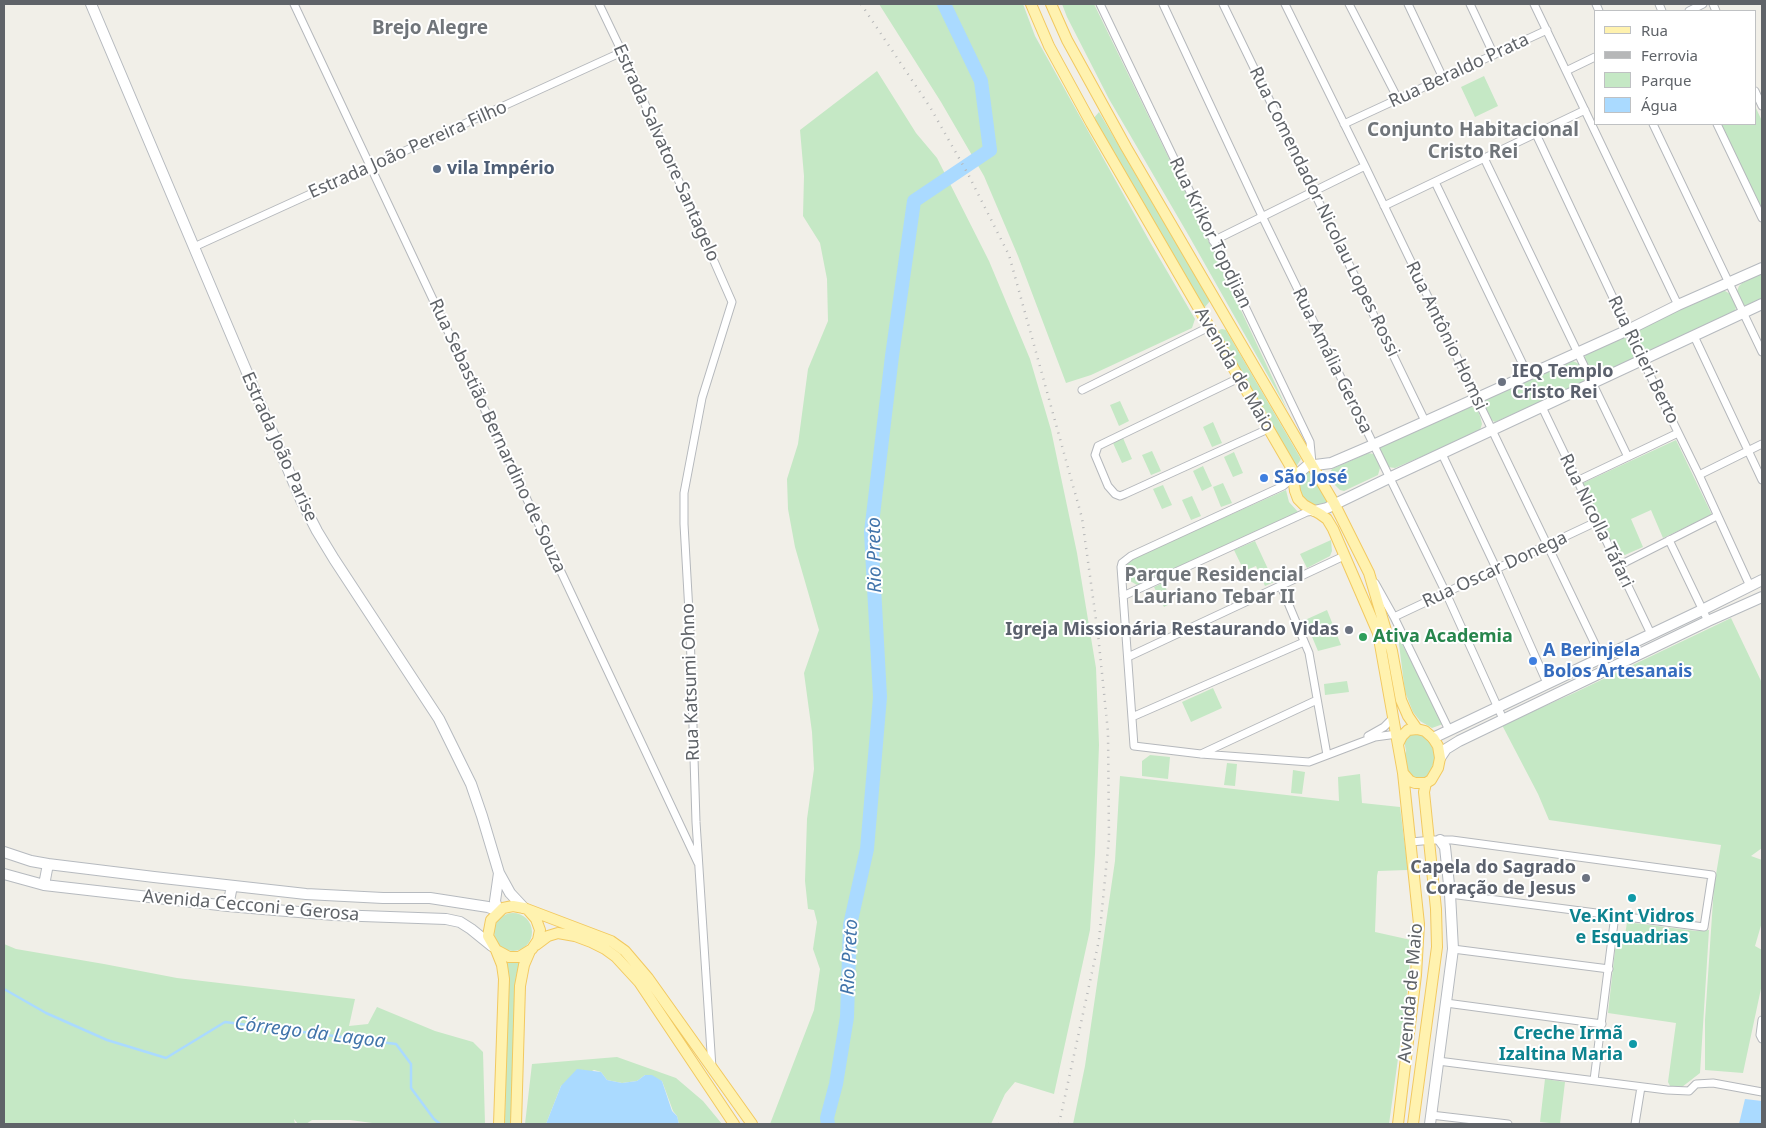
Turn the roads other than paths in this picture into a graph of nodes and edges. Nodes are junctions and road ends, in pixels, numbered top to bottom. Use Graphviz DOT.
graph roads {
  1 [pos="91,4"];
  2 [pos="294,4"];
  3 [pos="599,4"];
  4 [pos="1031,4"];
  5 [pos="1051,4"];
  6 [pos="1100,4"];
  7 [pos="1163,4"];
  8 [pos="1223,4"];
  9 [pos="1285,4"];
  10 [pos="1349,4"];
  11 [pos="1408,4"];
  12 [pos="1470,4"];
  13 [pos="1534,4"];
  14 [pos="1703,4"];
  15 [pos="1691,10"];
  16 [pos="1547,30"];
  17 [pos="622,52"];
  18 [pos="1494,55"];
  19 [pos="1594,57"];
  20 [pos="1566,71"];
  21 [pos="1443,78"];
  22 [pos="1756,93"];
  23 [pos="1398,99"];
  24 [pos="1762,106"];
  25 [pos="1585,110"];
  26 [pos="1344,124"];
  27 [pos="1653,125"];
  28 [pos="1717,125"];
  29 [pos="1536,134"];
  30 [pos="1484,158"];
  31 [pos="1365,166"];
  32 [pos="370,168"];
  33 [pos="1435,182"];
  34 [pos="1313,191"];
  35 [pos="1384,206"];
  36 [pos="1262,216"];
  37 [pos="1762,218"];
  38 [pos="1213,241"];
  39 [pos="194,247"];
  40 [pos="1762,268"];
  41 [pos="1729,282"];
  42 [pos="1216,301"];
  43 [pos="732,302"];
  44 [pos="1762,304"];
  45 [pos="1678,305"];
  46 [pos="1744,313"];
  47 [pos="1203,315"];
  48 [pos="1209,326"];
  49 [pos="1233,330"];
  50 [pos="1628,330"];
  51 [pos="1694,336"];
  52 [pos="1762,352"];
  53 [pos="1578,353"];
  54 [pos="1643,361"];
  55 [pos="1528,375"];
  56 [pos="1239,378"];
  57 [pos="1593,384"];
  58 [pos="1082,390"];
  59 [pos="1476,399"];
  60 [pos="1542,407"];
  61 [pos="1425,421"];
  62 [pos="1268,429"];
  63 [pos="1491,430"];
  64 [pos="1678,433"];
  65 [pos="1762,444"];
  66 [pos="1373,445"];
  67 [pos="1749,451"];
  68 [pos="1442,454"];
  69 [pos="1628,457"];
  70 [pos="1312,464"];
  71 [pos="1699,475"];
  72 [pos="1294,477"];
  73 [pos="1389,478"];
  74 [pos="1762,480"];
  75 [pos="1577,481"];
  76 [pos="1334,503"];
  77 [pos="1314,511"];
  78 [pos="1717,516"];
  79 [pos="1596,522"];
  80 [pos="1669,540"];
  81 [pos="1547,545"];
  82 [pos="1344,556"];
  83 [pos="1618,566"];
  84 [pos="1496,568"];
  85 [pos="1369,572"];
  86 [pos="1762,580"];
  87 [pos="1122,581"];
  88 [pos="1281,586"];
  89 [pos="1750,586"];
  90 [pos="1141,588"];
  91 [pos="1446,593"];
  92 [pos="1123,596"];
  93 [pos="1762,597"];
  94 [pos="1702,610"];
  95 [pos="1394,617"];
  96 [pos="1708,621"];
  97 [pos="1651,634"];
  98 [pos="1304,642"];
  99 [pos="1128,657"];
  100 [pos="1602,658"];
  101 [pos="1607,670"];
  102 [pos="1548,684"];
  103 [pos="1317,700"];
  104 [pos="1498,707"];
  105 [pos="1132,717"];
  106 [pos="1392,719"];
  107 [pos="1503,719"];
  108 [pos="1417,728"];
  109 [pos="1450,730"];
  110 [pos="1433,738"];
  111 [pos="1398,739"];
  112 [pos="1356,743"];
  113 [pos="1201,754"];
  114 [pos="1327,755"];
  115 [pos="1440,758"];
  116 [pos="1403,773"];
  117 [pos="1426,783"];
  118 [pos="1429,840"];
  119 [pos="1440,840"];
  120 [pos="1412,842"];
  121 [pos="4,852"];
  122 [pos="48,864"];
  123 [pos="700,867"];
  124 [pos="499,873"];
  125 [pos="4,874"];
  126 [pos="44,885"];
  127 [pos="232,886"];
  128 [pos="1450,894"];
  129 [pos="228,906"];
  130 [pos="494,907"];
  131 [pos="526,910"];
  132 [pos="1616,915"];
  133 [pos="494,948"];
  134 [pos="533,948"];
  135 [pos="1453,949"];
  136 [pos="1609,969"];
  137 [pos="1446,1003"];
  138 [pos="1762,1020"];
  139 [pos="1602,1024"];
  140 [pos="1762,1038"];
  141 [pos="1438,1061"];
  142 [pos="712,1068"];
  143 [pos="1594,1080"];
  144 [pos="1641,1087"];
  145 [pos="1762,1092"];
  146 [pos="1400,1111"];
  147 [pos="1414,1111"];
  148 [pos="1431,1120"];
  149 [pos="499,1124"];
  150 [pos="516,1124"];
  151 [pos="734,1124"];
  152 [pos="752,1124"];
  153 [pos="1398,1124"];
  154 [pos="1413,1124"];
  155 [pos="1508,1124"];
  156 [pos="1635,1124"];
  1 -- 39 [label="street, Estrada João Parise"];
  2 -- 32 [label="street, Rua Sebastião Bernardino de Souza"];
  3 -- 17 [label="street, Estrada Salvatore Santagelo"];
  4 -- 47 [label="main road, Avenida de Maio"];
  5 -- 42 [label="main road, Avenida de Maio"];
  6 -- 38 [label="street, Rua Krikor Topdjian"];
  7 -- 36 [label="street, Rua Amália Gerosa"];
  8 -- 34 [label="street, Rua Comendador Nicolau Lopes Rossi"];
  9 -- 26 [label="street, Rua Antônio Homsi"];
  10 -- 23 [label="street"];
  11 -- 21 [label="street"];
  12 -- 18 [label="street"];
  13 -- 16 [label="street"];
  14 -- 15 [label="street"];
  16 -- 18 [label="street, Rua Beraldo Prata"];
  16 -- 20 [label="street"];
  17 -- 32 [label="street, Estrada João Pereira Filho"];
  17 -- 43 [label="street, Estrada Salvatore Santagelo"];
  18 -- 21 [label="street, Rua Beraldo Prata"];
  19 -- 20 [label="street"];
  20 -- 25 [label="street"];
  21 -- 23 [label="street, Rua Beraldo Prata"];
  22 -- 24 [label="street"];
  23 -- 26 [label="street, Rua Beraldo Prata"];
  25 -- 29 [label="street"];
  25 -- 45 [label="street"];
  26 -- 31 [label="street, Rua Antônio Homsi"];
  27 -- 41 [label="street"];
  28 -- 37 [label="street"];
  29 -- 30 [label="street"];
  29 -- 50 [label="street, Rua Ricieri Berto"];
  30 -- 33 [label="street"];
  30 -- 53 [label="street"];
  31 -- 34 [label="street"];
  31 -- 35 [label="street, Rua Antônio Homsi"];
  32 -- 39 [label="street, Estrada João Pereira Filho"];
  32 -- 123 [label="street, Rua Sebastião Bernardino de Souza"];
  33 -- 35 [label="street"];
  33 -- 55 [label="street"];
  34 -- 36 [label="street"];
  34 -- 61 [label="street, Rua Comendador Nicolau Lopes Rossi"];
  35 -- 59 [label="street, Rua Antônio Homsi"];
  36 -- 38 [label="street"];
  36 -- 66 [label="street, Rua Amália Gerosa"];
  38 -- 70 [label="street, Rua Krikor Topdjian"];
  39 -- 124 [label="street, Estrada João Parise"];
  40 -- 41 [label="street"];
  41 -- 45 [label="street"];
  41 -- 46 [label="street"];
  42 -- 47 [label="main road"];
  42 -- 49 [label="main road, Avenida de Maio"];
  43 -- 123 [label="street, Rua Katsumi Ohno"];
  44 -- 46 [label="street"];
  45 -- 50 [label="street"];
  46 -- 51 [label="street"];
  46 -- 52 [label="street"];
  47 -- 48 [label="main road, Avenida de Maio"];
  48 -- 49 [label="main road"];
  48 -- 56 [label="main road, Avenida de Maio"];
  48 -- 58 [label="street"];
  49 -- 70 [label="main road, Avenida de Maio"];
  50 -- 53 [label="street"];
  50 -- 54 [label="street, Rua Ricieri Berto"];
  51 -- 54 [label="street"];
  51 -- 67 [label="street"];
  53 -- 55 [label="street"];
  53 -- 57 [label="street"];
  54 -- 57 [label="street"];
  54 -- 64 [label="street, Rua Ricieri Berto"];
  55 -- 59 [label="street"];
  56 -- 62 [label="main road, Avenida de Maio"];
  56 -- 62 [label="street"];
  57 -- 60 [label="street"];
  57 -- 69 [label="street"];
  59 -- 61 [label="street"];
  59 -- 63 [label="street, Rua Antônio Homsi"];
  60 -- 63 [label="street"];
  60 -- 75 [label="street, Rua Nicolla Táfari"];
  61 -- 66 [label="street"];
  62 -- 72 [label="main road, Avenida de Maio"];
  63 -- 68 [label="street"];
  63 -- 81 [label="street, Rua Antônio Homsi"];
  64 -- 69 [label="street"];
  64 -- 71 [label="street, Rua Ricieri Berto"];
  65 -- 67 [label="street"];
  66 -- 70 [label="street"];
  66 -- 73 [label="street, Rua Amália Gerosa"];
  67 -- 71 [label="street"];
  67 -- 74 [label="street"];
  68 -- 73 [label="street"];
  68 -- 84 [label="street"];
  69 -- 75 [label="street"];
  70 -- 72 [label="street"];
  70 -- 76 [label="main road, Avenida de Maio"];
  71 -- 78 [label="street, Rua Ricieri Berto"];
  72 -- 77 [label="main road, Avenida de Maio"];
  72 -- 87 [label="street"];
  73 -- 76 [label="street"];
  73 -- 91 [label="street, Rua Amália Gerosa"];
  75 -- 79 [label="street, Rua Nicolla Táfari"];
  76 -- 77 [label="street"];
  76 -- 85 [label="main road, Avenida de Maio"];
  77 -- 82 [label="main road, Avenida de Maio"];
  77 -- 90 [label="street"];
  78 -- 80 [label="street"];
  78 -- 89 [label="street, Rua Ricieri Berto"];
  79 -- 81 [label="street, Rua Oscar Donega"];
  79 -- 83 [label="street, Rua Nicolla Táfari"];
  80 -- 83 [label="street"];
  80 -- 94 [label="street"];
  81 -- 84 [label="street, Rua Oscar Donega"];
  81 -- 100 [label="street, Rua Antônio Homsi"];
  82 -- 88 [label="street"];
  82 -- 106 [label="main road, Avenida de Maio"];
  83 -- 97 [label="street, Rua Nicolla Táfari"];
  84 -- 91 [label="street, Rua Oscar Donega"];
  84 -- 102 [label="street"];
  85 -- 95 [label="street"];
  85 -- 108 [label="main road, Avenida de Maio"];
  86 -- 89 [label="street"];
  87 -- 90 [label="street"];
  87 -- 92 [label="street"];
  88 -- 98 [label="street"];
  88 -- 99 [label="street"];
  89 -- 94 [label="street"];
  90 -- 92 [label="street"];
  91 -- 95 [label="street, Rua Oscar Donega"];
  91 -- 104 [label="street, Rua Amália Gerosa"];
  92 -- 99 [label="street"];
  93 -- 96 [label="street"];
  94 -- 96 [label="street"];
  94 -- 97 [label="street"];
  95 -- 109 [label="street"];
  96 -- 101 [label="street"];
  97 -- 100 [label="street"];
  98 -- 103 [label="street"];
  98 -- 105 [label="street"];
  99 -- 105 [label="street"];
  100 -- 101 [label="street, Rua Antônio Homsi"];
  100 -- 102 [label="street"];
  101 -- 107 [label="street"];
  102 -- 104 [label="street"];
  103 -- 113 [label="street"];
  103 -- 114 [label="street"];
  104 -- 107 [label="street, Rua Amália Gerosa"];
  104 -- 109 [label="street"];
  105 -- 113 [label="street"];
  106 -- 111 [label="main road, Avenida de Maio"];
  106 -- 112 [label="street"];
  107 -- 115 [label="street"];
  108 -- 110 [label="main road"];
  108 -- 111 [label="main road"];
  109 -- 110 [label="street"];
  110 -- 115 [label="main road"];
  111 -- 112 [label="street"];
  111 -- 116 [label="main road"];
  112 -- 114 [label="street"];
  113 -- 114 [label="street"];
  115 -- 117 [label="main road"];
  116 -- 117 [label="main road"];
  116 -- 120 [label="main road, Avenida de Maio"];
  117 -- 118 [label="main road, Avenida de Maio"];
  118 -- 119 [label="street"];
  118 -- 120 [label="street"];
  118 -- 147 [label="main road, Avenida de Maio"];
  119 -- 128 [label="street"];
  119 -- 132 [label="street"];
  120 -- 146 [label="main road, Avenida de Maio"];
  121 -- 122 [label="street, Avenida Cecconi e Gerosa"];
  122 -- 126 [label="street"];
  122 -- 127 [label="street, Avenida Cecconi e Gerosa"];
  123 -- 142 [label="street, Rua Katsumi Ohno"];
  124 -- 130 [label="street, Estrada João Parise"];
  124 -- 131 [label="street, Estrada João Parise"];
  125 -- 126 [label="street, Avenida Cecconi e Gerosa"];
  126 -- 129 [label="street, Avenida Cecconi e Gerosa"];
  127 -- 129 [label="street"];
  127 -- 130 [label="street, Avenida Cecconi e Gerosa"];
  128 -- 132 [label="street"];
  128 -- 135 [label="street"];
  129 -- 133 [label="street, Avenida Cecconi e Gerosa"];
  130 -- 131 [label="main road"];
  130 -- 133 [label="main road"];
  131 -- 134 [label="main road"];
  131 -- 142 [label="main road"];
  132 -- 136 [label="street"];
  133 -- 134 [label="main road"];
  133 -- 149 [label="main road"];
  134 -- 150 [label="main road"];
  134 -- 151 [label="main road"];
  135 -- 136 [label="street"];
  135 -- 137 [label="street"];
  136 -- 139 [label="street"];
  137 -- 139 [label="street"];
  137 -- 141 [label="street"];
  138 -- 140 [label="street"];
  139 -- 143 [label="street"];
  141 -- 143 [label="street"];
  141 -- 148 [label="street"];
  142 -- 152 [label="main road"];
  143 -- 144 [label="street"];
  144 -- 145 [label="street"];
  144 -- 156 [label="street"];
  146 -- 147 [label="main road"];
  146 -- 153 [label="main road, Avenida de Maio"];
  147 -- 154 [label="main road, Avenida de Maio"];
  148 -- 155 [label="street"];
}
